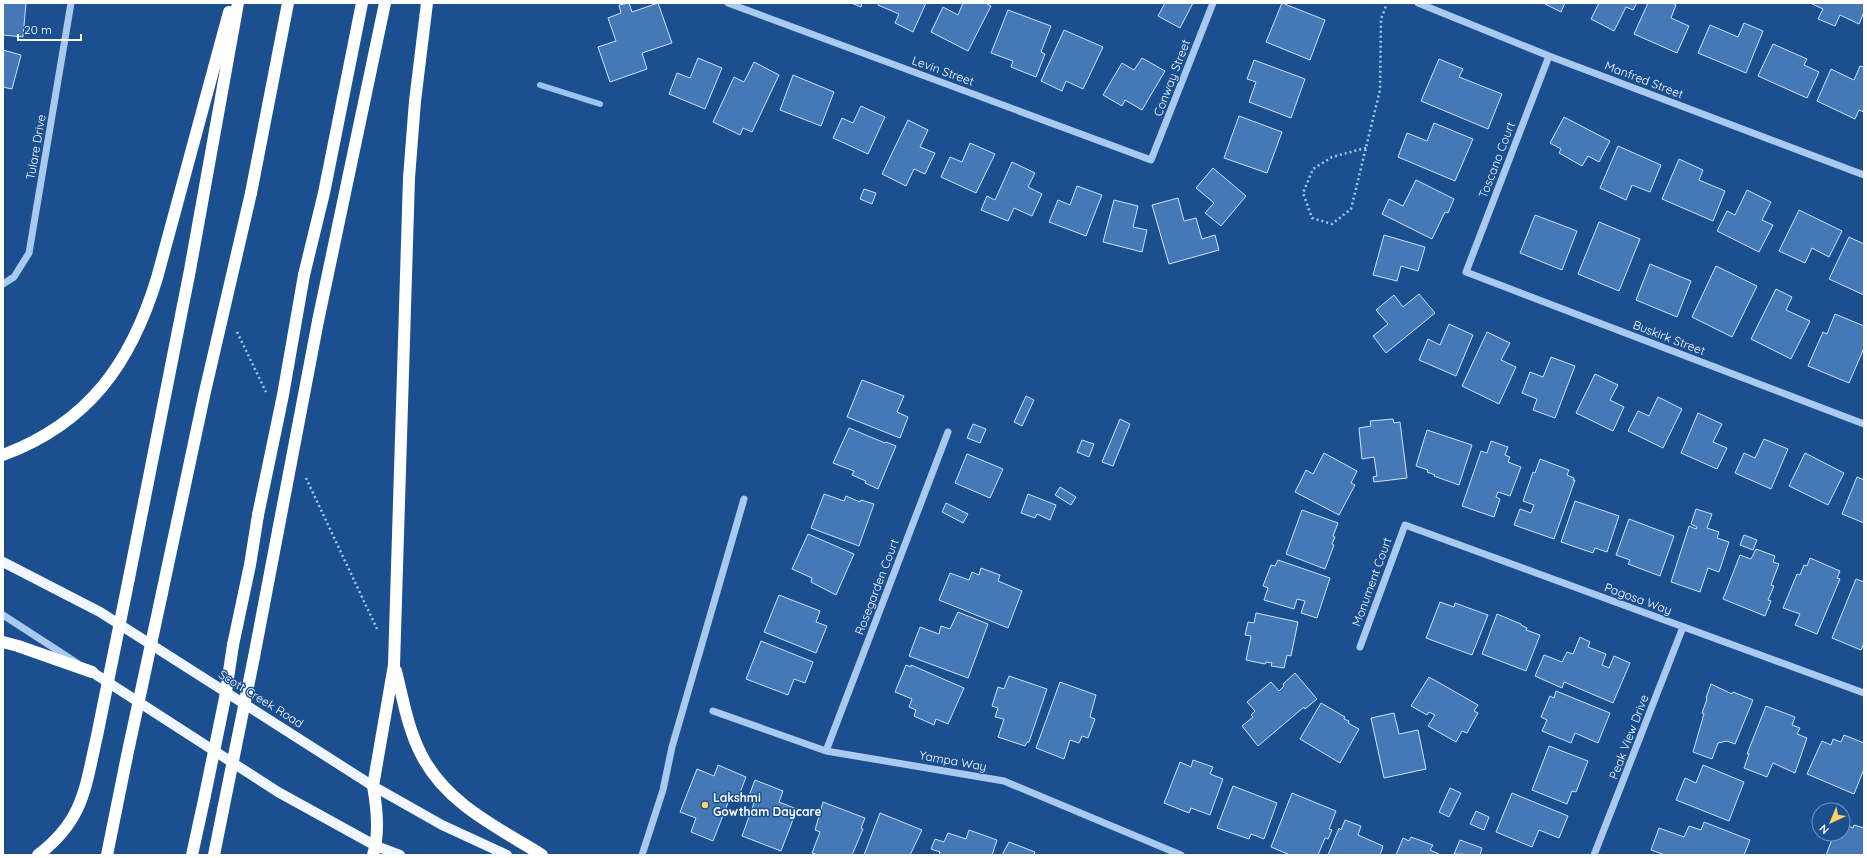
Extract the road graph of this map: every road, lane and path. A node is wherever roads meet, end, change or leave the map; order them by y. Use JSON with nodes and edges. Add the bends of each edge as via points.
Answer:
{"nodes":[{"id":1,"x":71,"y":3,"type":"edge"},
{"id":2,"x":231,"y":3,"type":"edge"},
{"id":3,"x":238,"y":3,"type":"edge"},
{"id":4,"x":288,"y":3,"type":"edge"},
{"id":5,"x":362,"y":3,"type":"edge"},
{"id":6,"x":385,"y":3,"type":"edge"},
{"id":7,"x":427,"y":3,"type":"edge"},
{"id":8,"x":728,"y":3,"type":"edge"},
{"id":9,"x":1213,"y":3,"type":"edge"},
{"id":10,"x":1387,"y":3,"type":"edge"},
{"id":11,"x":1418,"y":3,"type":"edge"},
{"id":12,"x":1549,"y":56,"type":"junction"},
{"id":13,"x":1366,"y":148,"type":"junction"},
{"id":14,"x":1151,"y":160,"type":"joint"},
{"id":15,"x":1864,"y":175,"type":"edge"},
{"id":16,"x":1466,"y":272,"type":"joint"},
{"id":17,"x":3,"y":284,"type":"edge"},
{"id":18,"x":1864,"y":424,"type":"edge"},
{"id":19,"x":948,"y":432,"type":"dead end"},
{"id":20,"x":3,"y":455,"type":"edge"},
{"id":21,"x":744,"y":499,"type":"dead end"},
{"id":22,"x":1405,"y":525,"type":"joint"},
{"id":23,"x":3,"y":562,"type":"edge"},
{"id":24,"x":3,"y":616,"type":"edge"},
{"id":25,"x":1683,"y":627,"type":"junction"},
{"id":26,"x":3,"y":642,"type":"edge"},
{"id":27,"x":1360,"y":647,"type":"dead end"},
{"id":28,"x":394,"y":665,"type":"junction"},
{"id":29,"x":92,"y":672,"type":"junction"},
{"id":30,"x":1864,"y":693,"type":"edge"},
{"id":31,"x":713,"y":711,"type":"dead end"},
{"id":32,"x":826,"y":751,"type":"junction"},
{"id":33,"x":373,"y":786,"type":"junction"},
{"id":34,"x":374,"y":851,"type":"edge"},
{"id":35,"x":38,"y":855,"type":"edge"},
{"id":36,"x":107,"y":855,"type":"edge"},
{"id":37,"x":192,"y":855,"type":"edge"},
{"id":38,"x":214,"y":855,"type":"edge"},
{"id":39,"x":400,"y":855,"type":"edge"},
{"id":40,"x":507,"y":855,"type":"edge"},
{"id":41,"x":542,"y":855,"type":"edge"},
{"id":42,"x":642,"y":855,"type":"edge"},
{"id":43,"x":1181,"y":855,"type":"edge"},
{"id":44,"x":1594,"y":855,"type":"edge"}],
"edges":[{"from":1,"to":17,"type":"street","name":"Tulare Drive","via":[[29,253],[14,277]]},
{"from":2,"to":20,"type":"highway","via":[[157,278],[148,307],[125,356],[110,378],[76,414],[32,443]]},
{"from":3,"to":35,"type":"highway","bridge":true,"via":[[186,293],[84,790],[77,811],[66,829]]},
{"from":4,"to":36,"type":"highway","bridge":true,"via":[[250,193],[204,396]]},
{"from":5,"to":37,"type":"highway","bridge":true,"via":[[324,193],[304,275],[225,698]]},
{"from":6,"to":38,"type":"highway","bridge":true,"via":[[318,321]]},
{"from":7,"to":28,"type":"highway","via":[[415,101],[408,202]]},
{"from":8,"to":14,"type":"street","name":"Levin Street"},
{"from":9,"to":14,"type":"street","name":"Conway Street"},
{"from":10,"to":13,"type":"path","via":[[1381,19],[1380,90]]},
{"from":11,"to":12,"type":"street","name":"Manfred Street"},
{"from":12,"to":15,"type":"street","name":"Manfred Street"},
{"from":12,"to":16,"type":"street","name":"Toscano Court"},
{"from":13,"to":13,"type":"path","via":[[1332,158],[1313,169],[1303,193],[1312,218],[1332,224],[1351,209]]},
{"from":16,"to":18,"type":"street","name":"Buskirk Street"},
{"from":19,"to":32,"type":"street","name":"Rosegarden Court"},
{"from":21,"to":42,"type":"street","via":[[672,747],[661,797]]},
{"from":22,"to":25,"type":"street","name":"Pagosa Way"},
{"from":22,"to":27,"type":"street","name":"Monument Court"},
{"from":23,"to":33,"type":"main road","name":"Scott Creek Road","via":[[100,612]]},
{"from":24,"to":29,"type":"street"},
{"from":25,"to":30,"type":"street","name":"Pagosa Way"},
{"from":25,"to":44,"type":"street","name":"Peak View Drive"},
{"from":26,"to":29,"type":"highway"},
{"from":28,"to":33,"type":"highway"},
{"from":28,"to":41,"type":"highway","via":[[410,728],[421,755],[434,776],[452,797],[472,812]]},
{"from":29,"to":34,"type":"main road"},
{"from":31,"to":32,"type":"street","name":"Yampa Way"},
{"from":32,"to":43,"type":"street","name":"Yampa Way","via":[[1004,781]]},
{"from":33,"to":34,"type":"highway","via":[[377,804]]},
{"from":33,"to":40,"type":"main road","name":"Scott Creek Road","via":[[442,825]]},
{"from":34,"to":39,"type":"main road"}]}
